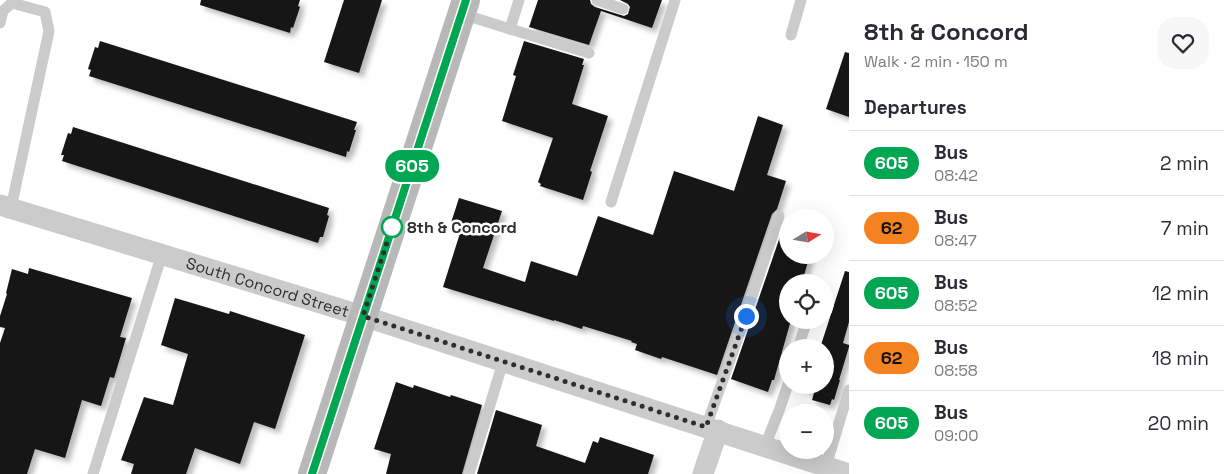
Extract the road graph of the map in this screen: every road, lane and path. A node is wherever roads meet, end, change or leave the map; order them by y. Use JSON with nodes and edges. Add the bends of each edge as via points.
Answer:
{"nodes":[{"id":1,"x":519,"y":0,"type":"edge"},
{"id":2,"x":597,"y":0,"type":"edge"},
{"id":3,"x":675,"y":0,"type":"edge"},
{"id":4,"x":801,"y":0,"type":"edge"},
{"id":5,"x":464,"y":7,"type":"edge"},
{"id":6,"x":623,"y":9,"type":"dead end"},
{"id":7,"x":0,"y":23,"type":"edge"},
{"id":8,"x":510,"y":29,"type":"junction"},
{"id":9,"x":791,"y":35,"type":"dead end"},
{"id":10,"x":588,"y":54,"type":"dead end"},
{"id":11,"x":610,"y":202,"type":"dead end"},
{"id":12,"x":5,"y":207,"type":"edge"},
{"id":13,"x":779,"y":216,"type":"dead end"},
{"id":14,"x":162,"y":254,"type":"junction"},
{"id":15,"x":363,"y":316,"type":"junction"},
{"id":16,"x":503,"y":362,"type":"junction"},
{"id":17,"x":849,"y":390,"type":"edge"},
{"id":18,"x":785,"y":394,"type":"edge"},
{"id":19,"x":712,"y":428,"type":"junction"},
{"id":20,"x":765,"y":446,"type":"junction"},
{"id":21,"x":826,"y":466,"type":"junction"},
{"id":22,"x":93,"y":474,"type":"edge"},
{"id":23,"x":312,"y":474,"type":"edge"},
{"id":24,"x":469,"y":474,"type":"edge"},
{"id":25,"x":703,"y":474,"type":"edge"},
{"id":26,"x":849,"y":474,"type":"edge"}],
"edges":[{"from":1,"to":8,"type":"lane"},
{"from":2,"to":6,"type":"lane"},
{"from":3,"to":11,"type":"lane"},
{"from":4,"to":9,"type":"lane"},
{"from":5,"to":8,"type":"lane"},
{"from":5,"to":15,"type":"main road"},
{"from":7,"to":12,"type":"lane","via":[[3,11],[12,3],[45,12],[50,30]]},
{"from":8,"to":10,"type":"lane"},
{"from":12,"to":14,"type":"street","name":"South Concord Street"},
{"from":13,"to":19,"type":"lane"},
{"from":14,"to":15,"type":"street","name":"South Concord Street"},
{"from":14,"to":22,"type":"lane"},
{"from":15,"to":16,"type":"street","name":"South Concord Street"},
{"from":15,"to":23,"type":"main road"},
{"from":16,"to":19,"type":"street","name":"South Concord Street"},
{"from":16,"to":24,"type":"lane"},
{"from":17,"to":21,"type":"lane"},
{"from":18,"to":20,"type":"lane"},
{"from":19,"to":20,"type":"street","name":"South Concord Street"},
{"from":19,"to":25,"type":"street"},
{"from":20,"to":21,"type":"street","name":"South Concord Street"},
{"from":21,"to":26,"type":"street","name":"South Concord Street"}]}
